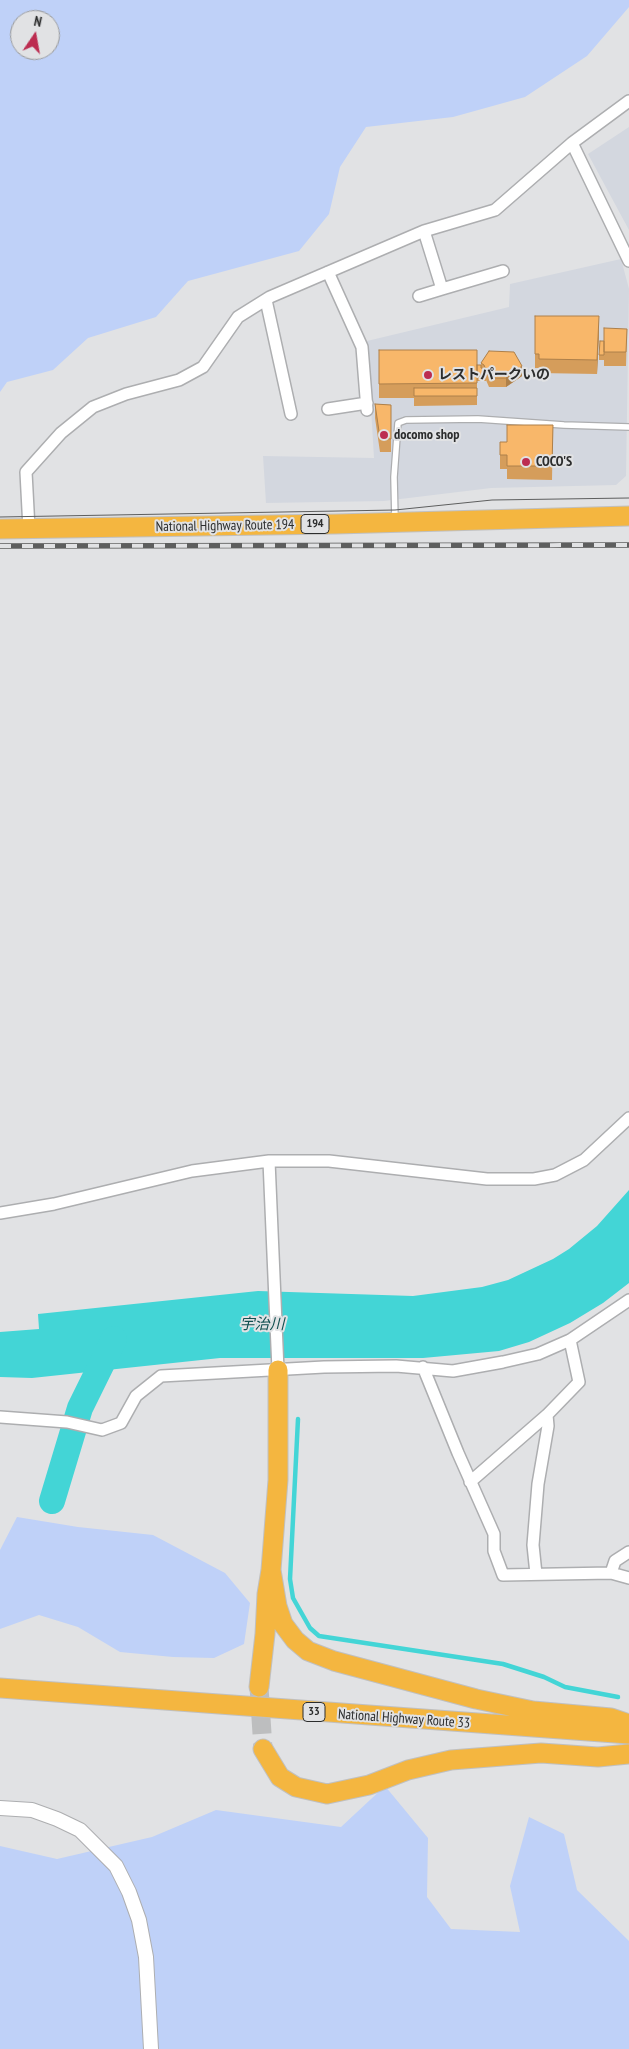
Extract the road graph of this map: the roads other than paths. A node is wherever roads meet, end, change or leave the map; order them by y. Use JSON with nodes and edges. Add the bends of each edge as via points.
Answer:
{"nodes":[{"id":1,"x":629,"y":101,"type":"edge"},
{"id":2,"x":572,"y":143,"type":"junction"},
{"id":3,"x":424,"y":231,"type":"junction"},
{"id":4,"x":629,"y":261,"type":"edge"},
{"id":5,"x":503,"y":271,"type":"dead end"},
{"id":6,"x":328,"y":272,"type":"junction"},
{"id":7,"x":442,"y":289,"type":"junction"},
{"id":8,"x":419,"y":296,"type":"dead end"},
{"id":9,"x":266,"y":300,"type":"junction"},
{"id":10,"x":328,"y":409,"type":"dead end"},
{"id":11,"x":291,"y":414,"type":"dead end"},
{"id":12,"x":629,"y":427,"type":"edge"},
{"id":13,"x":629,"y":516,"type":"edge"},
{"id":14,"x":395,"y":522,"type":"junction"},
{"id":15,"x":0,"y":529,"type":"edge"},
{"id":16,"x":30,"y":529,"type":"junction"},
{"id":17,"x":629,"y":1118,"type":"edge"},
{"id":18,"x":269,"y":1161,"type":"junction"},
{"id":19,"x":0,"y":1214,"type":"edge"},
{"id":20,"x":629,"y":1300,"type":"edge"},
{"id":21,"x":570,"y":1340,"type":"junction"},
{"id":22,"x":423,"y":1367,"type":"junction"},
{"id":23,"x":278,"y":1370,"type":"junction"},
{"id":24,"x":547,"y":1415,"type":"junction"},
{"id":25,"x":0,"y":1417,"type":"edge"},
{"id":26,"x":470,"y":1482,"type":"junction"},
{"id":27,"x":629,"y":1552,"type":"edge"},
{"id":28,"x":271,"y":1570,"type":"junction"},
{"id":29,"x":612,"y":1573,"type":"junction"},
{"id":30,"x":536,"y":1574,"type":"junction"},
{"id":31,"x":629,"y":1578,"type":"edge"},
{"id":32,"x":258,"y":1687,"type":"tunnel mouth"},
{"id":33,"x":0,"y":1688,"type":"edge"},
{"id":34,"x":629,"y":1724,"type":"edge"},
{"id":35,"x":629,"y":1734,"type":"edge"},
{"id":36,"x":263,"y":1749,"type":"tunnel mouth"},
{"id":37,"x":629,"y":1754,"type":"edge"},
{"id":38,"x":0,"y":1808,"type":"edge"},
{"id":39,"x":151,"y":2049,"type":"edge"}],
"edges":[{"from":1,"to":2,"type":"street"},
{"from":2,"to":3,"type":"street","via":[[494,210]]},
{"from":2,"to":4,"type":"street"},
{"from":3,"to":6,"type":"street"},
{"from":3,"to":7,"type":"street"},
{"from":5,"to":7,"type":"street"},
{"from":6,"to":9,"type":"street"},
{"from":6,"to":10,"type":"street","via":[[362,347],[367,406]]},
{"from":7,"to":8,"type":"street"},
{"from":9,"to":11,"type":"street"},
{"from":9,"to":16,"type":"street","via":[[238,317],[203,366],[179,380],[126,394],[93,407],[61,433],[26,472]]},
{"from":12,"to":14,"type":"lane","via":[[478,419],[406,420],[398,423]]},
{"from":13,"to":14,"type":"highway","name":"National Highway Route 194","number":"194"},
{"from":14,"to":16,"type":"highway","name":"National Highway Route 194","number":"194"},
{"from":15,"to":16,"type":"highway","name":"National Highway Route 194","number":"194"},
{"from":17,"to":18,"type":"street","via":[[584,1160],[555,1175],[534,1179],[487,1179],[320,1160]]},
{"from":18,"to":19,"type":"street","via":[[192,1171]]},
{"from":18,"to":23,"type":"street"},
{"from":20,"to":21,"type":"street"},
{"from":21,"to":22,"type":"street","via":[[538,1354],[503,1362],[453,1371]]},
{"from":21,"to":24,"type":"street","via":[[579,1382]]},
{"from":22,"to":23,"type":"street"},
{"from":22,"to":26,"type":"street"},
{"from":23,"to":25,"type":"street","via":[[161,1376],[136,1396],[121,1423],[102,1430],[67,1422]]},
{"from":23,"to":28,"type":"highway","via":[[278,1470]]},
{"from":24,"to":26,"type":"street"},
{"from":24,"to":30,"type":"street","via":[[533,1545]]},
{"from":26,"to":30,"type":"street","via":[[494,1534],[494,1551],[503,1575]]},
{"from":27,"to":29,"type":"street","via":[[615,1562]]},
{"from":28,"to":32,"type":"highway"},
{"from":28,"to":34,"type":"highway","via":[[283,1624],[308,1651],[476,1699],[533,1711],[611,1718]]},
{"from":29,"to":30,"type":"street"},
{"from":29,"to":31,"type":"street"},
{"from":33,"to":35,"type":"highway","name":"National Highway Route 33","number":"33"},
{"from":36,"to":37,"type":"highway","via":[[280,1777],[296,1787],[328,1794],[451,1760],[541,1753],[598,1757]]},
{"from":38,"to":39,"type":"street","via":[[32,1810],[65,1822],[80,1830],[116,1866],[139,1920],[146,1957]]}]}
